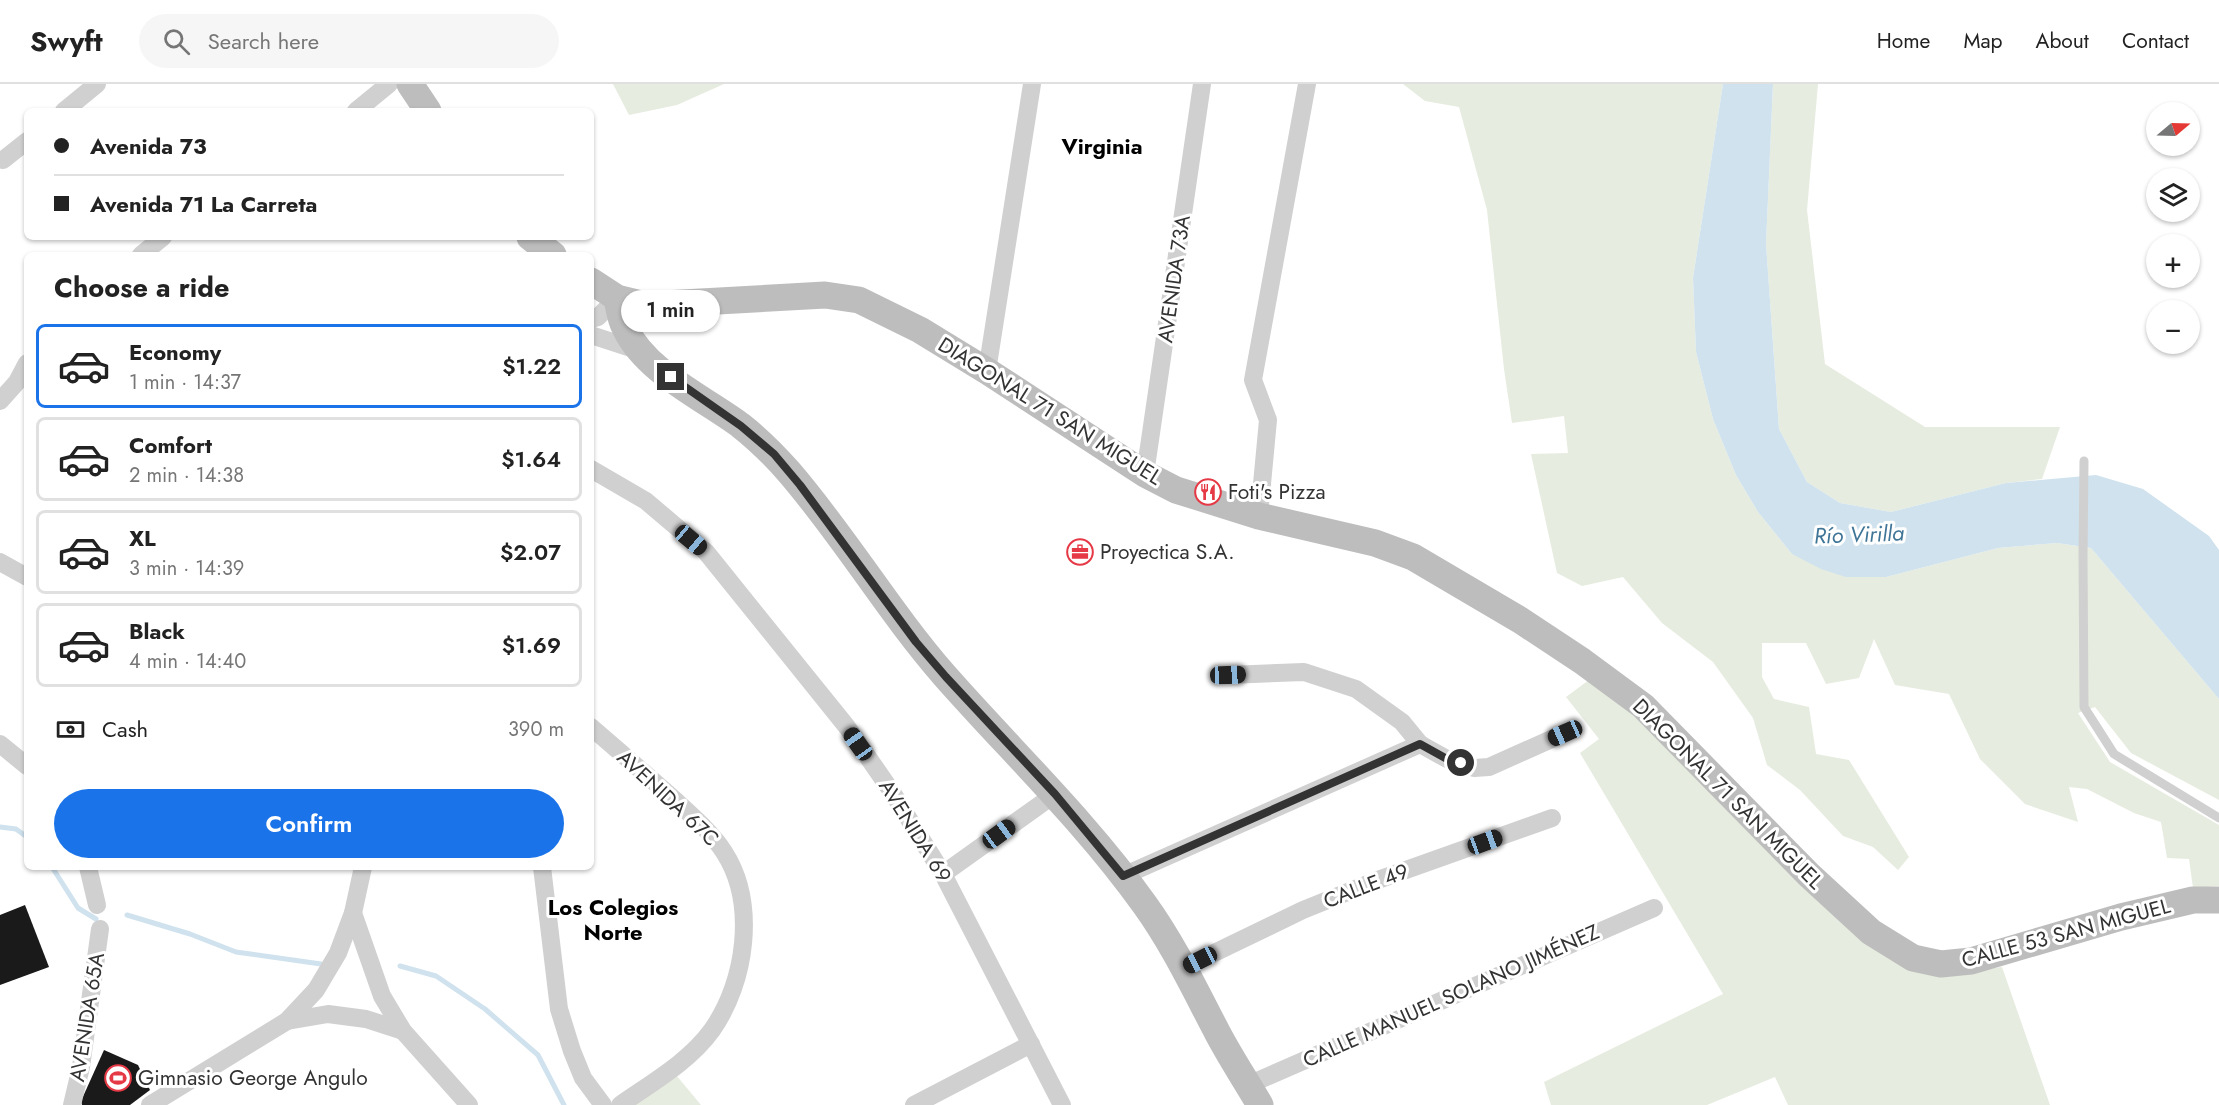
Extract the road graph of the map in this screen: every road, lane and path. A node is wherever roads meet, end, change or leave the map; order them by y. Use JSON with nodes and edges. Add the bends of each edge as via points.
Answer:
{"nodes":[{"id":1,"x":97,"y":84,"type":"edge"},
{"id":2,"x":389,"y":84,"type":"edge"},
{"id":3,"x":410,"y":84,"type":"edge"},
{"id":4,"x":1032,"y":84,"type":"edge"},
{"id":5,"x":1202,"y":84,"type":"edge"},
{"id":6,"x":1307,"y":84,"type":"edge"},
{"id":7,"x":68,"y":108,"type":"edge"},
{"id":8,"x":360,"y":108,"type":"edge"},
{"id":9,"x":426,"y":108,"type":"edge"},
{"id":10,"x":24,"y":143,"type":"edge"},
{"id":11,"x":3,"y":160,"type":"dead end"},
{"id":12,"x":159,"y":240,"type":"edge"},
{"id":13,"x":534,"y":240,"type":"edge"},
{"id":14,"x":145,"y":252,"type":"edge"},
{"id":15,"x":549,"y":252,"type":"edge"},
{"id":16,"x":594,"y":283,"type":"edge"},
{"id":17,"x":617,"y":298,"type":"junction"},
{"id":18,"x":594,"y":318,"type":"edge"},
{"id":19,"x":594,"y":336,"type":"edge"},
{"id":20,"x":640,"y":351,"type":"junction"},
{"id":21,"x":24,"y":369,"type":"edge"},
{"id":22,"x":987,"y":371,"type":"junction"},
{"id":23,"x":0,"y":401,"type":"edge"},
{"id":24,"x":2083,"y":465,"type":"dead end"},
{"id":25,"x":594,"y":471,"type":"edge"},
{"id":26,"x":1145,"y":474,"type":"junction"},
{"id":27,"x":1259,"y":516,"type":"junction"},
{"id":28,"x":0,"y":562,"type":"edge"},
{"id":29,"x":24,"y":575,"type":"edge"},
{"id":30,"x":1228,"y":675,"type":"dead end"},
{"id":31,"x":594,"y":730,"type":"edge"},
{"id":32,"x":1565,"y":733,"type":"dead end"},
{"id":33,"x":0,"y":744,"type":"edge"},
{"id":34,"x":1420,"y":744,"type":"junction"},
{"id":35,"x":24,"y":764,"type":"edge"},
{"id":36,"x":1055,"y":794,"type":"junction"},
{"id":37,"x":1552,"y":818,"type":"dead end"},
{"id":38,"x":2219,"y":818,"type":"edge"},
{"id":39,"x":89,"y":870,"type":"edge"},
{"id":40,"x":362,"y":870,"type":"edge"},
{"id":41,"x":542,"y":870,"type":"edge"},
{"id":42,"x":943,"y":874,"type":"junction"},
{"id":43,"x":1123,"y":876,"type":"junction"},
{"id":44,"x":2219,"y":900,"type":"edge"},
{"id":45,"x":97,"y":905,"type":"dead end"},
{"id":46,"x":1654,"y":908,"type":"dead end"},
{"id":47,"x":353,"y":913,"type":"junction"},
{"id":48,"x":100,"y":929,"type":"dead end"},
{"id":49,"x":1913,"y":958,"type":"joint"},
{"id":50,"x":1185,"y":967,"type":"junction"},
{"id":51,"x":287,"y":1021,"type":"junction"},
{"id":52,"x":403,"y":1031,"type":"junction"},
{"id":53,"x":1031,"y":1044,"type":"junction"},
{"id":54,"x":1254,"y":1095,"type":"edge"},
{"id":55,"x":72,"y":1105,"type":"edge"},
{"id":56,"x":150,"y":1105,"type":"edge"},
{"id":57,"x":469,"y":1105,"type":"edge"},
{"id":58,"x":603,"y":1105,"type":"edge"},
{"id":59,"x":620,"y":1105,"type":"edge"},
{"id":60,"x":914,"y":1105,"type":"edge"},
{"id":61,"x":1062,"y":1105,"type":"edge"}],
"edges":[{"from":1,"to":7,"type":"street"},
{"from":2,"to":8,"type":"street"},
{"from":3,"to":9,"type":"main road"},
{"from":4,"to":22,"type":"street"},
{"from":5,"to":26,"type":"street","name":"AVENIDA 73A"},
{"from":6,"to":27,"type":"street","via":[[1253,380],[1268,420]]},
{"from":10,"to":11,"type":"street"},
{"from":12,"to":14,"type":"street"},
{"from":13,"to":15,"type":"main road"},
{"from":16,"to":17,"type":"main road","name":"DIAGONAL 71 SAN MIGUEL"},
{"from":17,"to":18,"type":"street"},
{"from":17,"to":20,"type":"main road","via":[[625,328]]},
{"from":17,"to":22,"type":"main road","name":"DIAGONAL 71 SAN MIGUEL","via":[[646,305],[825,295],[859,300],[920,330]]},
{"from":19,"to":20,"type":"street"},
{"from":20,"to":36,"type":"main road","via":[[774,454],[916,642]]},
{"from":21,"to":23,"type":"street"},
{"from":22,"to":26,"type":"main road","name":"DIAGONAL 71 SAN MIGUEL"},
{"from":24,"to":38,"type":"lane","via":[[2084,707],[2114,754]]},
{"from":25,"to":42,"type":"street","name":"AVENIDA 69","via":[[646,501],[706,552],[847,728]]},
{"from":26,"to":27,"type":"main road","name":"DIAGONAL 71 SAN MIGUEL","via":[[1176,490]]},
{"from":27,"to":49,"type":"main road","name":"DIAGONAL 71 SAN MIGUEL","via":[[1376,543],[1413,556],[1582,661],[1643,706],[1809,875],[1871,932]]},
{"from":28,"to":29,"type":"street"},
{"from":30,"to":34,"type":"street","via":[[1304,672],[1356,689],[1402,722]]},
{"from":31,"to":59,"type":"street","name":"AVENIDA 67C","via":[[702,825],[725,852],[739,885],[743,912],[735,981],[711,1031],[687,1056]]},
{"from":32,"to":34,"type":"street","via":[[1489,767],[1474,768],[1447,759]]},
{"from":33,"to":35,"type":"street"},
{"from":34,"to":43,"type":"street"},
{"from":36,"to":42,"type":"street"},
{"from":36,"to":43,"type":"main road"},
{"from":37,"to":50,"type":"street","name":"CALLE 49","via":[[1303,910]]},
{"from":39,"to":45,"type":"street"},
{"from":40,"to":47,"type":"street"},
{"from":41,"to":58,"type":"street","via":[[559,1009],[583,1078]]},
{"from":42,"to":53,"type":"street","name":"AVENIDA 69"},
{"from":43,"to":50,"type":"main road"},
{"from":44,"to":49,"type":"main road","name":"CALLE 53 SAN MIGUEL","via":[[2193,900],[2132,915],[1971,961],[1941,964]]},
{"from":46,"to":54,"type":"street","name":"CALLE MANUEL SOLANO JIMÉNEZ"},
{"from":47,"to":51,"type":"street","via":[[338,953],[316,990]]},
{"from":47,"to":52,"type":"street","via":[[382,996]]},
{"from":48,"to":55,"type":"street","name":"AVENIDA 65A"},
{"from":50,"to":54,"type":"main road"},
{"from":51,"to":52,"type":"street","via":[[328,1014],[366,1019]]},
{"from":51,"to":56,"type":"street"},
{"from":52,"to":57,"type":"street"},
{"from":53,"to":60,"type":"street"},
{"from":53,"to":61,"type":"street","name":"AVENIDA 69"}]}
